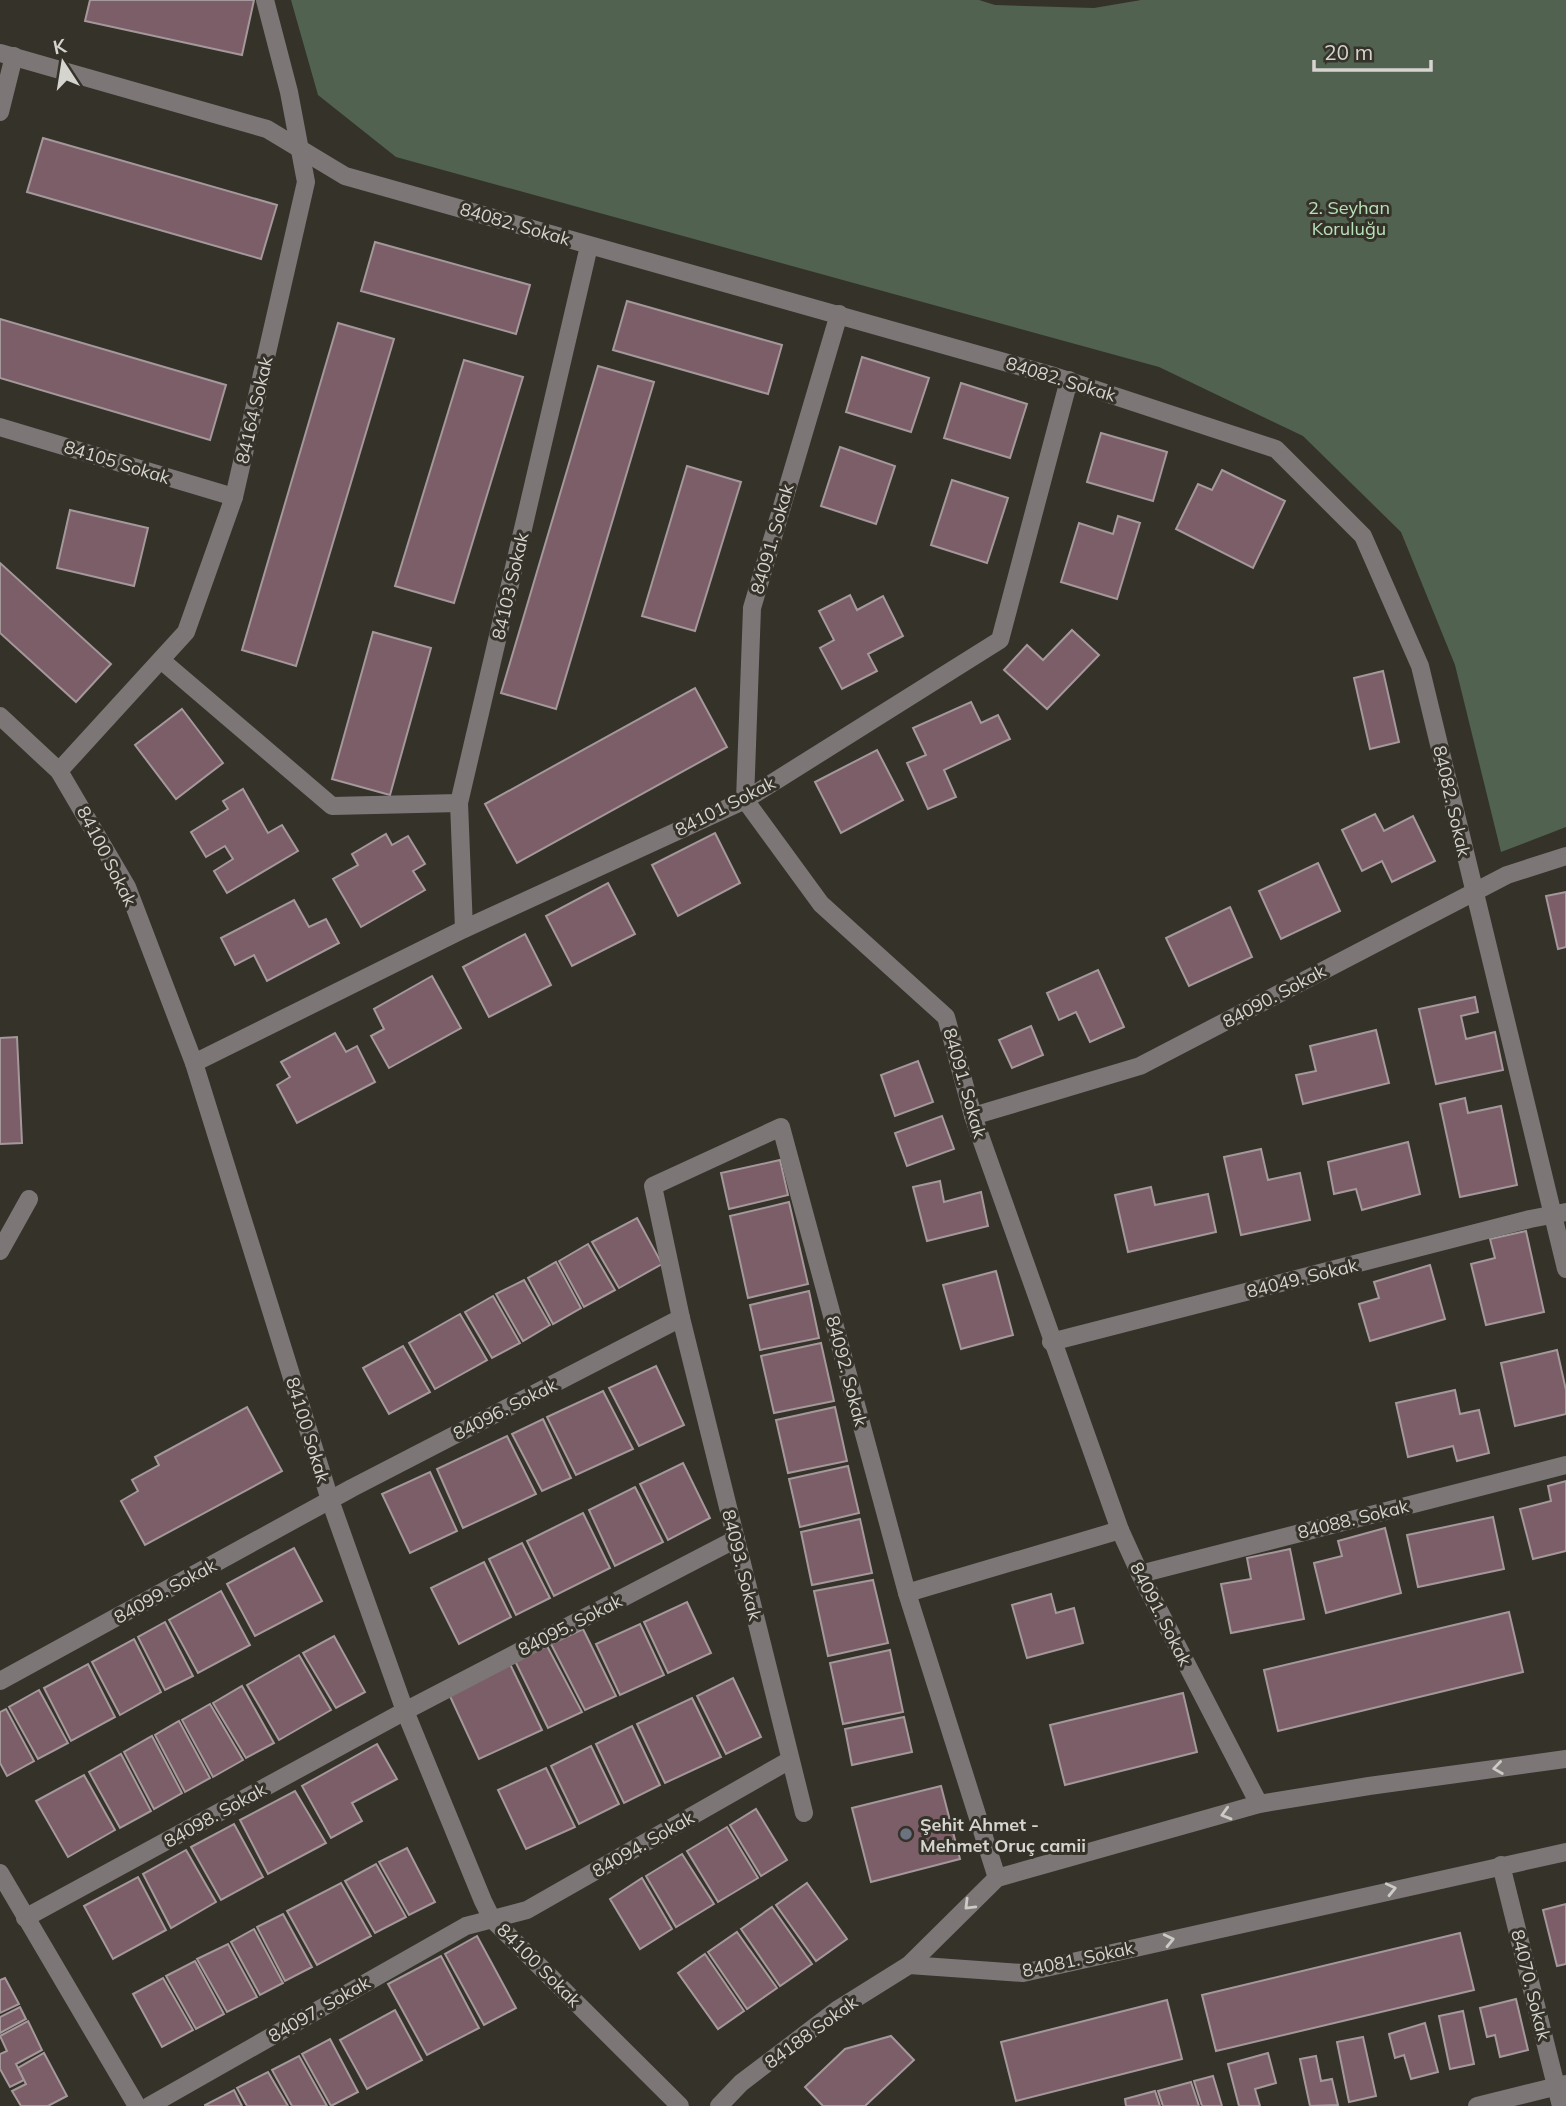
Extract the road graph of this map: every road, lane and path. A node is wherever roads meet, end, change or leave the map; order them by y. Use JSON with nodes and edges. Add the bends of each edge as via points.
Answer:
{"nodes":[{"id":1,"x":265,"y":0,"type":"edge"},
{"id":2,"x":7,"y":55,"type":"edge"},
{"id":3,"x":0,"y":112,"type":"edge"},
{"id":4,"x":300,"y":148,"type":"junction"},
{"id":5,"x":589,"y":246,"type":"junction"},
{"id":6,"x":839,"y":314,"type":"junction"},
{"id":7,"x":1069,"y":380,"type":"junction"},
{"id":8,"x":0,"y":427,"type":"edge"},
{"id":9,"x":234,"y":497,"type":"junction"},
{"id":10,"x":161,"y":660,"type":"junction"},
{"id":11,"x":0,"y":716,"type":"edge"},
{"id":12,"x":59,"y":771,"type":"junction"},
{"id":13,"x":745,"y":800,"type":"junction"},
{"id":14,"x":459,"y":803,"type":"junction"},
{"id":15,"x":1566,"y":856,"type":"edge"},
{"id":16,"x":1474,"y":892,"type":"junction"},
{"id":17,"x":464,"y":929,"type":"junction"},
{"id":18,"x":194,"y":1063,"type":"junction"},
{"id":19,"x":973,"y":1115,"type":"junction"},
{"id":20,"x":29,"y":1199,"type":"dead end"},
{"id":21,"x":1559,"y":1214,"type":"edge"},
{"id":22,"x":0,"y":1251,"type":"edge"},
{"id":23,"x":1566,"y":1269,"type":"edge"},
{"id":24,"x":681,"y":1318,"type":"junction"},
{"id":25,"x":1051,"y":1342,"type":"junction"},
{"id":26,"x":1566,"y":1465,"type":"edge"},
{"id":27,"x":330,"y":1500,"type":"junction"},
{"id":28,"x":1120,"y":1530,"type":"junction"},
{"id":29,"x":736,"y":1539,"type":"junction"},
{"id":30,"x":1140,"y":1574,"type":"junction"},
{"id":31,"x":907,"y":1593,"type":"junction"},
{"id":32,"x":0,"y":1681,"type":"edge"},
{"id":33,"x":405,"y":1711,"type":"junction"},
{"id":34,"x":1566,"y":1759,"type":"edge"},
{"id":35,"x":790,"y":1760,"type":"junction"},
{"id":36,"x":1259,"y":1804,"type":"junction"},
{"id":37,"x":804,"y":1813,"type":"dead end"},
{"id":38,"x":1566,"y":1852,"type":"edge"},
{"id":39,"x":1501,"y":1864,"type":"junction"},
{"id":40,"x":0,"y":1873,"type":"edge"},
{"id":41,"x":997,"y":1878,"type":"junction"},
{"id":42,"x":25,"y":1918,"type":"junction"},
{"id":43,"x":492,"y":1919,"type":"junction"},
{"id":44,"x":909,"y":1965,"type":"junction"},
{"id":45,"x":1562,"y":2085,"type":"edge"},
{"id":46,"x":137,"y":2106,"type":"edge"},
{"id":47,"x":149,"y":2106,"type":"edge"},
{"id":48,"x":680,"y":2106,"type":"edge"},
{"id":49,"x":719,"y":2106,"type":"edge"},
{"id":50,"x":1477,"y":2106,"type":"edge"},
{"id":51,"x":1561,"y":2106,"type":"edge"}],
"edges":[{"from":1,"to":4,"type":"street","name":"84164 Sokak"},
{"from":2,"to":3,"type":"street"},
{"from":2,"to":4,"type":"street","name":"84082. Sokak","via":[[267,129]]},
{"from":4,"to":5,"type":"street","name":"84082. Sokak","via":[[345,176]]},
{"from":4,"to":9,"type":"street","name":"84164 Sokak","via":[[306,182]]},
{"from":5,"to":6,"type":"street","name":"84082. Sokak"},
{"from":5,"to":14,"type":"street","name":"84103 Sokak"},
{"from":6,"to":7,"type":"street","name":"84082. Sokak"},
{"from":6,"to":13,"type":"street","name":"84091. Sokak","via":[[752,608]]},
{"from":7,"to":13,"type":"street","name":"84101 Sokak","via":[[1000,640]]},
{"from":7,"to":16,"type":"street","name":"84082. Sokak","via":[[1276,449],[1363,536],[1420,666]]},
{"from":8,"to":9,"type":"street","name":"84105 Sokak"},
{"from":9,"to":10,"type":"street","name":"84164 Sokak","via":[[186,632]]},
{"from":10,"to":12,"type":"street","name":"84164 Sokak"},
{"from":10,"to":14,"type":"street","via":[[332,806]]},
{"from":11,"to":12,"type":"street","name":"84100 Sokak"},
{"from":12,"to":18,"type":"street","name":"84100 Sokak","via":[[127,887]]},
{"from":13,"to":17,"type":"street","name":"84101 Sokak"},
{"from":13,"to":19,"type":"street","name":"84091. Sokak","via":[[821,904],[946,1017]]},
{"from":14,"to":17,"type":"street","name":"84103 Sokak"},
{"from":15,"to":16,"type":"street","name":"84090. Sokak","via":[[1507,875]]},
{"from":16,"to":19,"type":"street","name":"84090. Sokak","via":[[1140,1066]]},
{"from":16,"to":21,"type":"street","name":"84082. Sokak"},
{"from":17,"to":18,"type":"street","name":"84101 Sokak"},
{"from":18,"to":27,"type":"street","name":"84100 Sokak"},
{"from":19,"to":25,"type":"street","name":"84091. Sokak"},
{"from":20,"to":22,"type":"street"},
{"from":21,"to":23,"type":"street","name":"84082. Sokak"},
{"from":21,"to":25,"type":"street","name":"84049. Sokak"},
{"from":24,"to":27,"type":"street","name":"84096. Sokak"},
{"from":24,"to":29,"type":"street","name":"84093. Sokak"},
{"from":24,"to":31,"type":"street","name":"84092. Sokak","via":[[653,1186],[781,1127]]},
{"from":25,"to":28,"type":"street","name":"84091. Sokak"},
{"from":26,"to":30,"type":"street","name":"84088. Sokak"},
{"from":27,"to":32,"type":"street","name":"84099. Sokak"},
{"from":27,"to":33,"type":"street","name":"84100 Sokak"},
{"from":28,"to":30,"type":"street","name":"84091. Sokak"},
{"from":28,"to":31,"type":"street"},
{"from":29,"to":33,"type":"street","name":"84095. Sokak"},
{"from":29,"to":35,"type":"street","name":"84093. Sokak"},
{"from":30,"to":36,"type":"street","name":"84091. Sokak"},
{"from":31,"to":41,"type":"street","name":"84092. Sokak"},
{"from":33,"to":42,"type":"street","name":"84098. Sokak"},
{"from":33,"to":43,"type":"street","name":"84100 Sokak"},
{"from":34,"to":36,"type":"street","one_way":true},
{"from":35,"to":37,"type":"street","name":"84093. Sokak"},
{"from":35,"to":43,"type":"street","name":"84094. Sokak","via":[[527,1910]]},
{"from":36,"to":41,"type":"street","one_way":true},
{"from":38,"to":39,"type":"street","name":"84081. Sokak"},
{"from":44,"to":39,"type":"street","name":"84081. Sokak","one_way":true,"via":[[1023,1973]]},
{"from":39,"to":45,"type":"street","name":"84070. Sokak"},
{"from":40,"to":42,"type":"street"},
{"from":41,"to":44,"type":"street","one_way":true},
{"from":42,"to":46,"type":"street"},
{"from":43,"to":47,"type":"street","name":"84097. Sokak","via":[[466,1926]]},
{"from":43,"to":48,"type":"street","name":"84100 Sokak"},
{"from":44,"to":49,"type":"street","name":"84188 Sokak","via":[[837,2010],[741,2083]]},
{"from":45,"to":50,"type":"street"},
{"from":45,"to":51,"type":"street","name":"84070. Sokak"}]}
